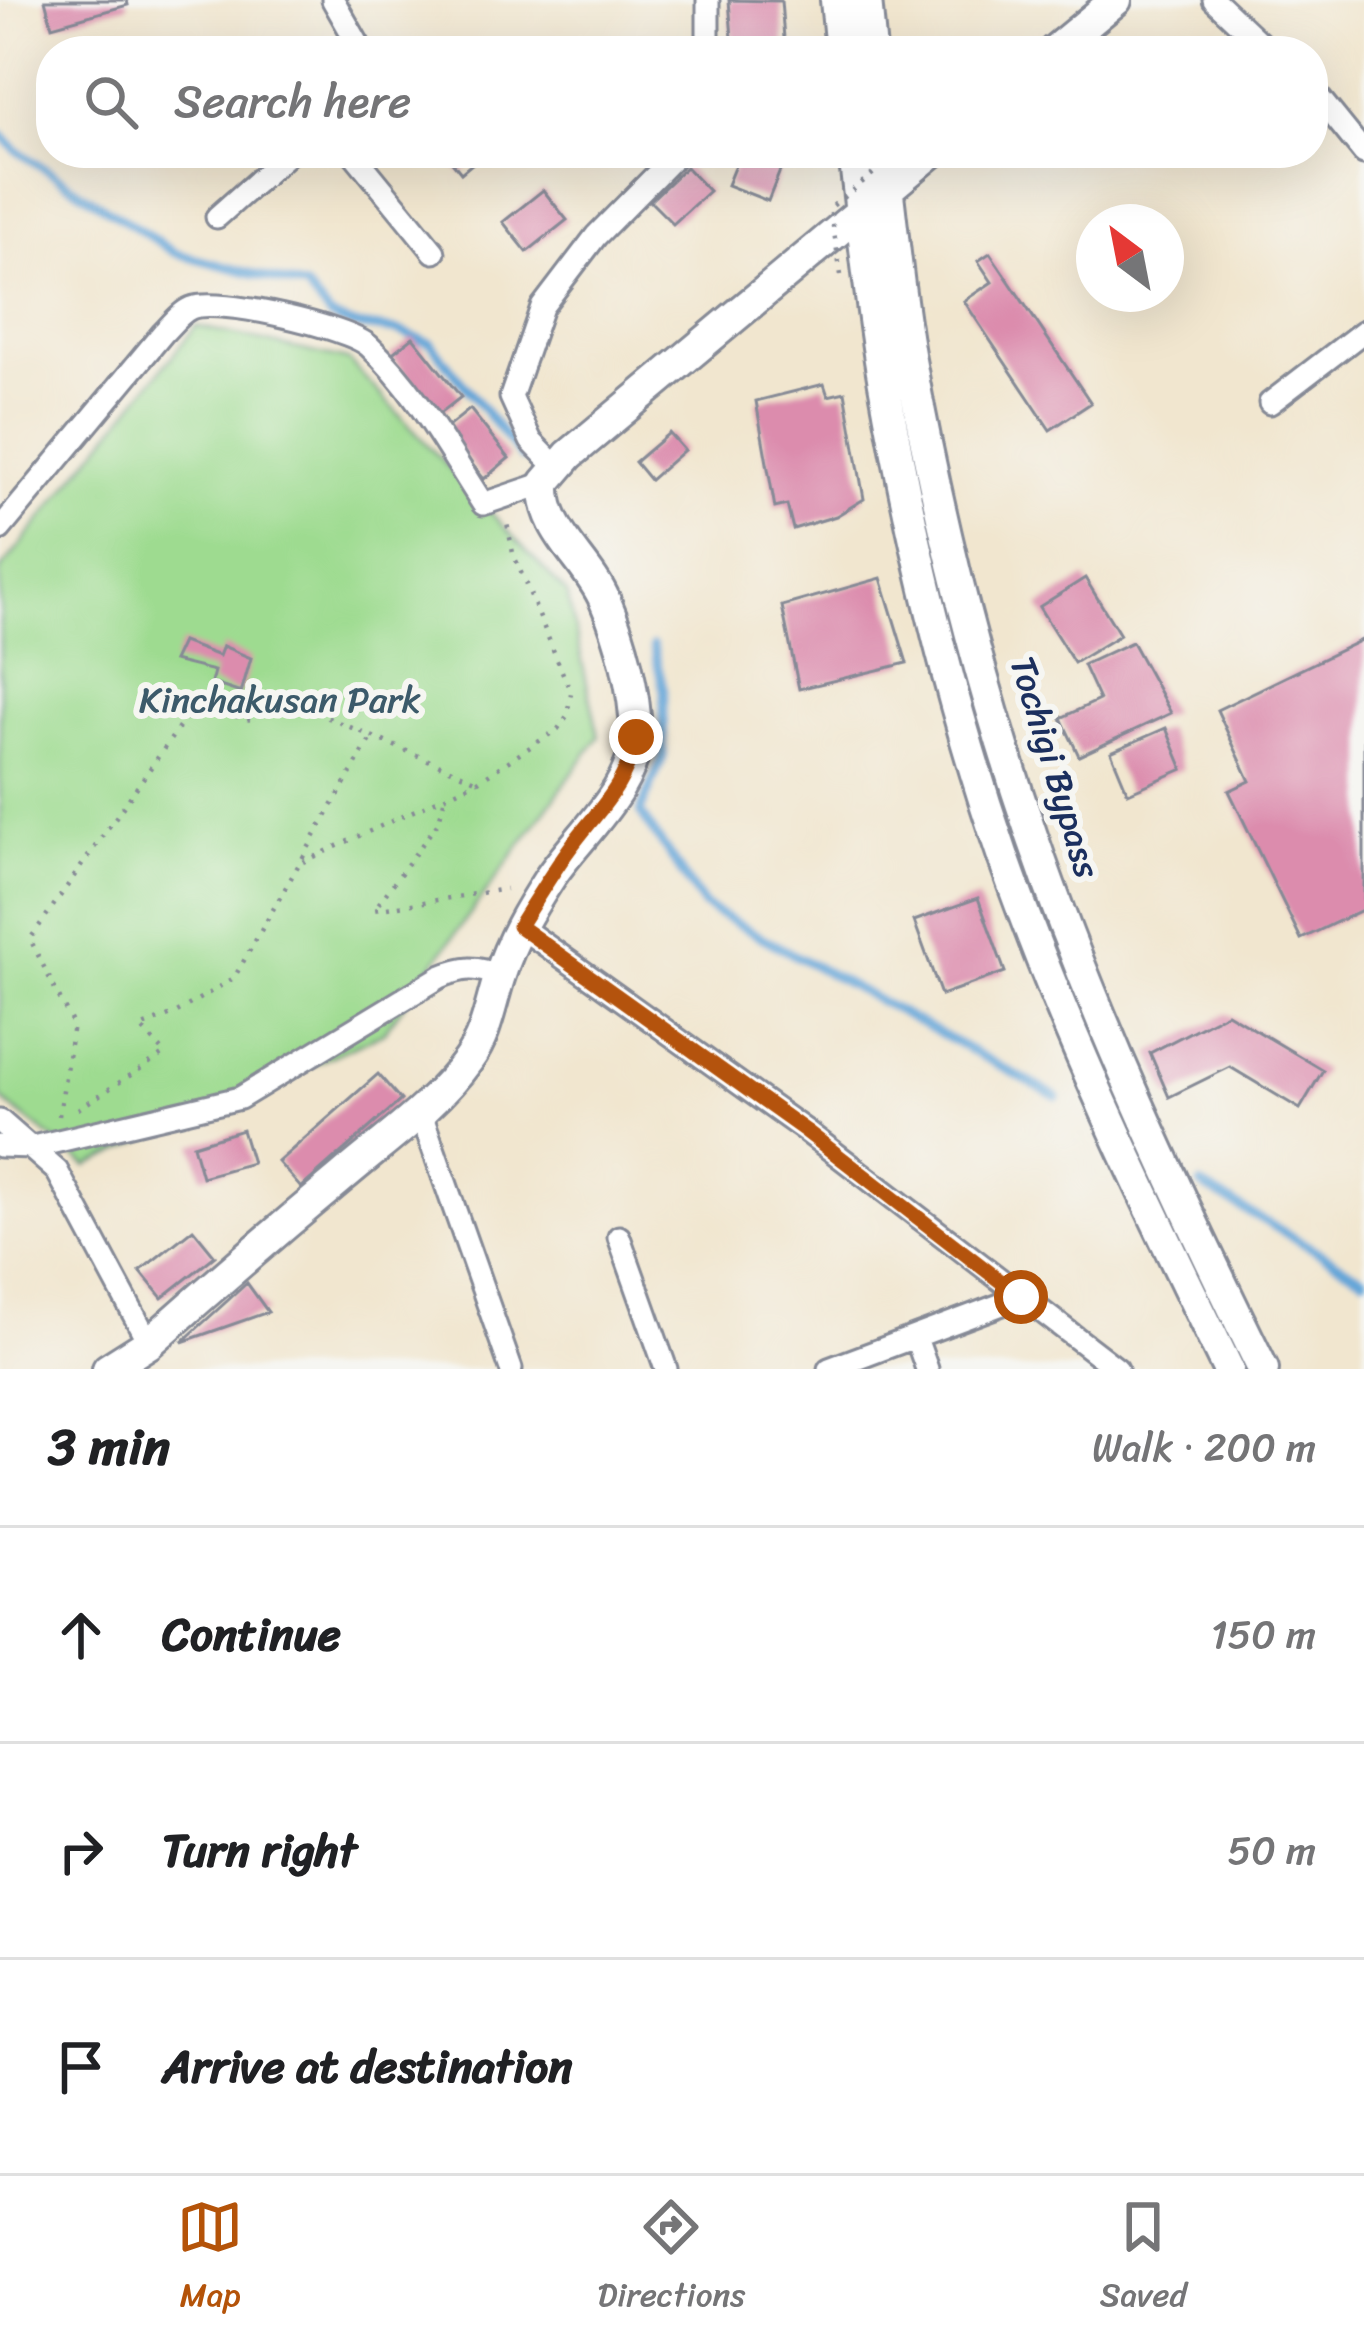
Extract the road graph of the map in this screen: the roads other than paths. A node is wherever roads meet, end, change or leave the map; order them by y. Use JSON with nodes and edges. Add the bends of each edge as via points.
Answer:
{"nodes":[{"id":1,"x":333,"y":0,"type":"edge"},
{"id":2,"x":708,"y":0,"type":"edge"},
{"id":3,"x":836,"y":0,"type":"edge"},
{"id":4,"x":866,"y":0,"type":"edge"},
{"id":5,"x":1116,"y":0,"type":"edge"},
{"id":6,"x":1214,"y":0,"type":"edge"},
{"id":7,"x":353,"y":36,"type":"edge"},
{"id":8,"x":709,"y":36,"type":"edge"},
{"id":9,"x":840,"y":36,"type":"edge"},
{"id":10,"x":870,"y":36,"type":"edge"},
{"id":11,"x":1072,"y":36,"type":"edge"},
{"id":12,"x":1252,"y":36,"type":"edge"},
{"id":13,"x":1328,"y":109,"type":"edge"},
{"id":14,"x":1364,"y":153,"type":"edge"},
{"id":15,"x":272,"y":168,"type":"edge"},
{"id":16,"x":365,"y":168,"type":"edge"},
{"id":17,"x":663,"y":168,"type":"edge"},
{"id":18,"x":856,"y":168,"type":"edge"},
{"id":19,"x":885,"y":168,"type":"edge"},
{"id":20,"x":914,"y":168,"type":"edge"},
{"id":21,"x":888,"y":189,"type":"junction"},
{"id":22,"x":861,"y":212,"type":"junction"},
{"id":23,"x":217,"y":217,"type":"dead end"},
{"id":24,"x":434,"y":252,"type":"dead end"},
{"id":25,"x":1364,"y":331,"type":"edge"},
{"id":26,"x":1270,"y":403,"type":"dead end"},
{"id":27,"x":550,"y":475,"type":"junction"},
{"id":28,"x":0,"y":529,"type":"edge"},
{"id":29,"x":519,"y":926,"type":"junction"},
{"id":30,"x":499,"y":976,"type":"junction"},
{"id":31,"x":420,"y":1111,"type":"junction"},
{"id":32,"x":0,"y":1121,"type":"edge"},
{"id":33,"x":0,"y":1146,"type":"edge"},
{"id":34,"x":33,"y":1147,"type":"junction"},
{"id":35,"x":619,"y":1237,"type":"dead end"},
{"id":36,"x":1021,"y":1297,"type":"junction"},
{"id":37,"x":916,"y":1338,"type":"junction"},
{"id":38,"x":149,"y":1342,"type":"junction"},
{"id":39,"x":108,"y":1369,"type":"edge"},
{"id":40,"x":511,"y":1369,"type":"edge"},
{"id":41,"x":666,"y":1369,"type":"edge"},
{"id":42,"x":829,"y":1369,"type":"edge"},
{"id":43,"x":926,"y":1369,"type":"edge"},
{"id":44,"x":1118,"y":1369,"type":"edge"},
{"id":45,"x":1228,"y":1369,"type":"edge"},
{"id":46,"x":1263,"y":1369,"type":"edge"}],
"edges":[{"from":1,"to":7,"type":"street"},
{"from":2,"to":8,"type":"street"},
{"from":3,"to":9,"type":"main road"},
{"from":4,"to":10,"type":"main road"},
{"from":5,"to":11,"type":"main road"},
{"from":6,"to":12,"type":"street"},
{"from":13,"to":14,"type":"street"},
{"from":15,"to":23,"type":"street"},
{"from":16,"to":24,"type":"street"},
{"from":17,"to":27,"type":"street","via":[[596,236],[542,308],[511,398]]},
{"from":18,"to":22,"type":"main road","name":"Tochigi Bypass"},
{"from":19,"to":21,"type":"main road","name":"Tochigi Bypass"},
{"from":20,"to":21,"type":"main road"},
{"from":21,"to":22,"type":"main road"},
{"from":21,"to":46,"type":"main road","name":"Tochigi Bypass","via":[[931,465],[1031,832],[1130,1092]]},
{"from":22,"to":27,"type":"main road"},
{"from":22,"to":45,"type":"main road","name":"Tochigi Bypass","via":[[902,479],[1001,851],[1102,1106]]},
{"from":25,"to":26,"type":"street"},
{"from":27,"to":28,"type":"street","via":[[483,503],[411,394],[365,342],[221,303],[188,309],[163,333]]},
{"from":27,"to":29,"type":"main road","via":[[544,500],[605,600],[636,737],[613,796]]},
{"from":29,"to":30,"type":"main road"},
{"from":29,"to":36,"type":"street"},
{"from":30,"to":31,"type":"main road","via":[[470,1058]]},
{"from":30,"to":34,"type":"street","via":[[478,967],[440,977],[240,1099]]},
{"from":31,"to":38,"type":"main road"},
{"from":31,"to":40,"type":"street"},
{"from":32,"to":34,"type":"street"},
{"from":33,"to":34,"type":"street"},
{"from":34,"to":38,"type":"street","via":[[58,1171]]},
{"from":35,"to":41,"type":"street"},
{"from":36,"to":37,"type":"street"},
{"from":36,"to":44,"type":"street"},
{"from":37,"to":42,"type":"street"},
{"from":37,"to":43,"type":"street"},
{"from":38,"to":39,"type":"main road"}]}
